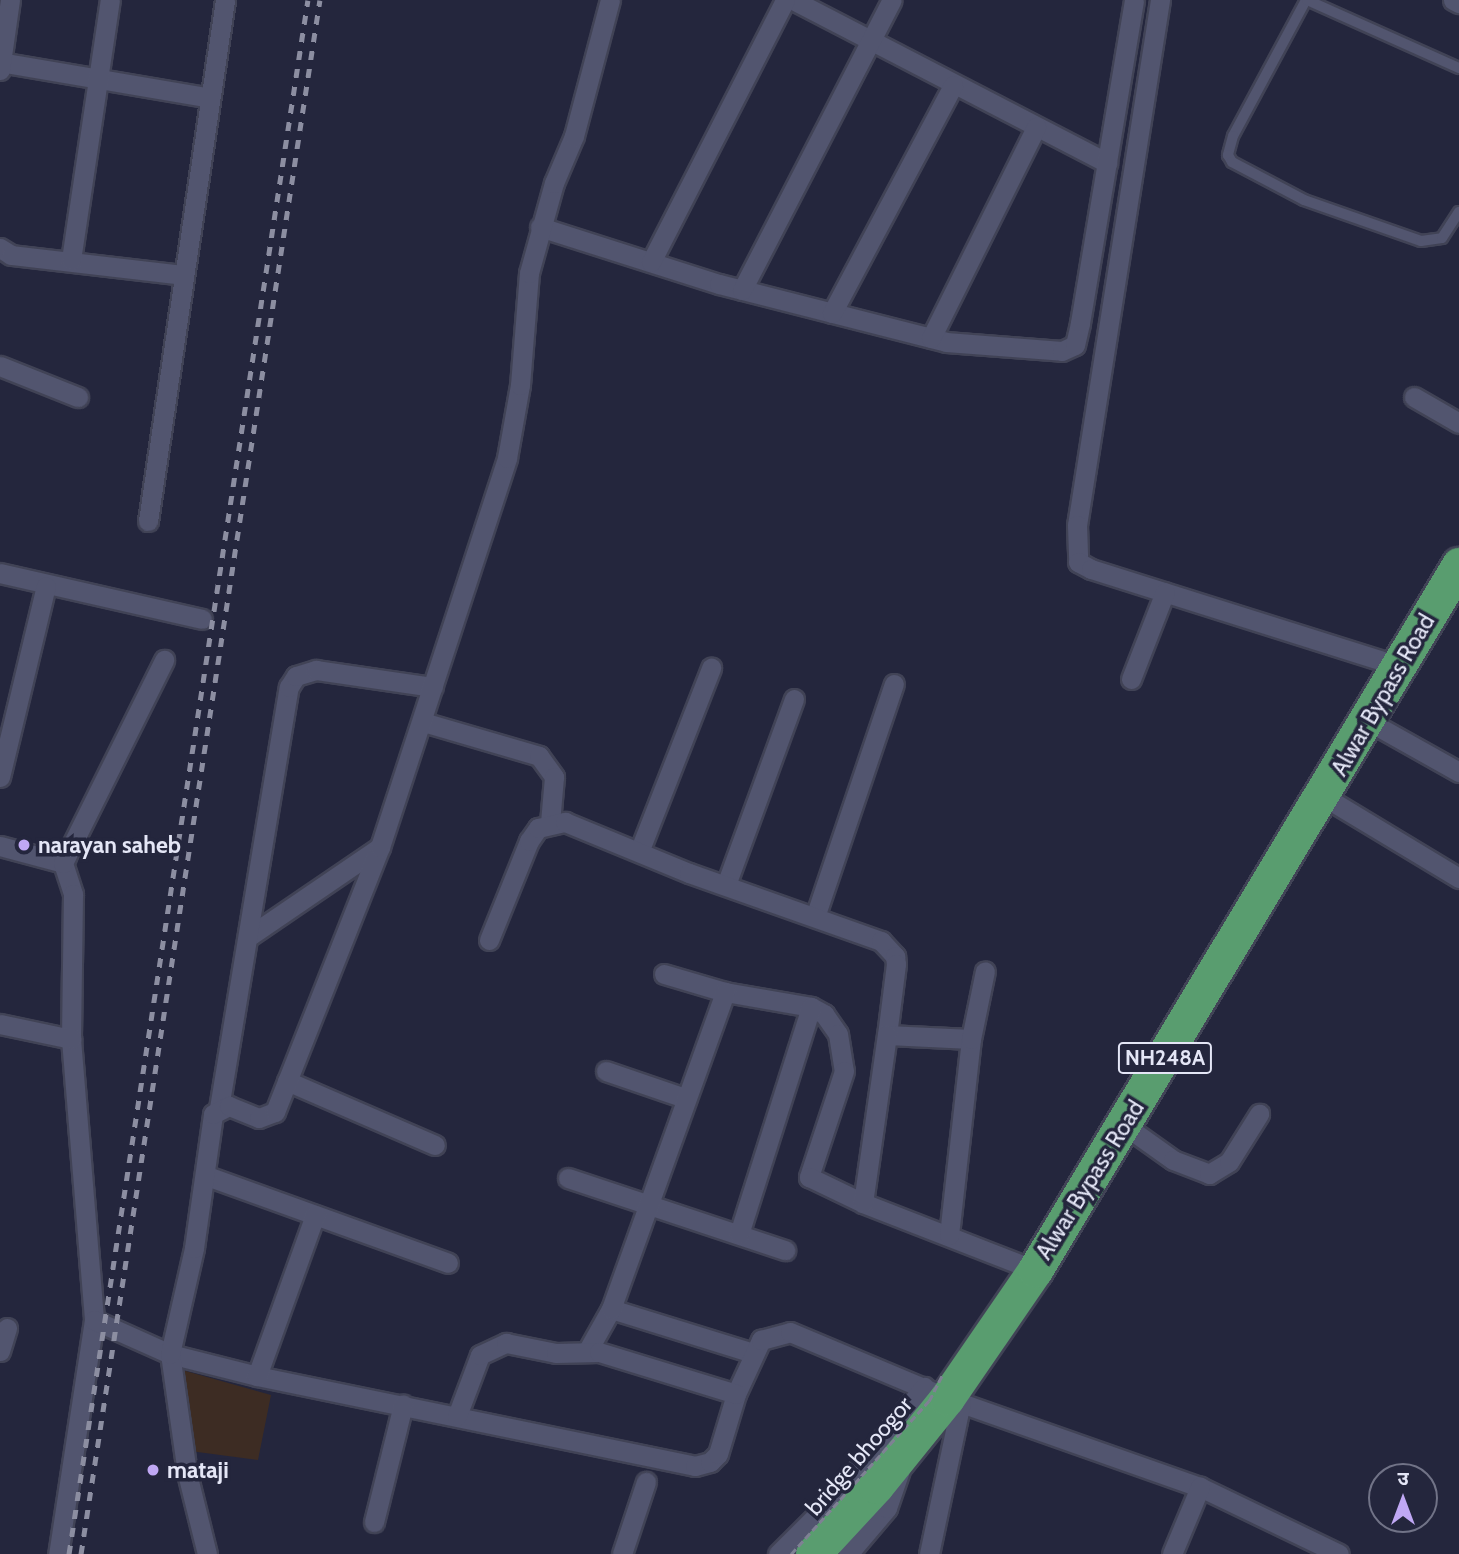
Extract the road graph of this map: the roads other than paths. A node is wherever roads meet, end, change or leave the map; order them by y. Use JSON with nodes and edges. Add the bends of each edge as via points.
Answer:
{"nodes":[{"id":1,"x":10,"y":0,"type":"edge"},
{"id":2,"x":110,"y":0,"type":"edge"},
{"id":3,"x":225,"y":0,"type":"edge"},
{"id":4,"x":610,"y":0,"type":"edge"},
{"id":5,"x":785,"y":0,"type":"edge"},
{"id":6,"x":793,"y":0,"type":"edge"},
{"id":7,"x":892,"y":0,"type":"edge"},
{"id":8,"x":1134,"y":0,"type":"edge"},
{"id":9,"x":1160,"y":0,"type":"edge"},
{"id":10,"x":1306,"y":0,"type":"edge"},
{"id":11,"x":1453,"y":0,"type":"edge"},
{"id":12,"x":1459,"y":3,"type":"edge"},
{"id":13,"x":869,"y":40,"type":"junction"},
{"id":14,"x":0,"y":65,"type":"edge"},
{"id":15,"x":1459,"y":68,"type":"edge"},
{"id":16,"x":97,"y":80,"type":"junction"},
{"id":17,"x":953,"y":85,"type":"junction"},
{"id":18,"x":211,"y":98,"type":"junction"},
{"id":19,"x":1035,"y":127,"type":"junction"},
{"id":20,"x":1107,"y":163,"type":"junction"},
{"id":21,"x":1459,"y":212,"type":"edge"},
{"id":22,"x":540,"y":227,"type":"junction"},
{"id":23,"x":0,"y":248,"type":"edge"},
{"id":24,"x":71,"y":260,"type":"junction"},
{"id":25,"x":651,"y":262,"type":"junction"},
{"id":26,"x":184,"y":275,"type":"junction"},
{"id":27,"x":741,"y":290,"type":"junction"},
{"id":28,"x":832,"y":313,"type":"junction"},
{"id":29,"x":931,"y":338,"type":"junction"},
{"id":30,"x":0,"y":366,"type":"edge"},
{"id":31,"x":78,"y":397,"type":"dead end"},
{"id":32,"x":1414,"y":397,"type":"dead end"},
{"id":33,"x":1459,"y":422,"type":"edge"},
{"id":34,"x":148,"y":521,"type":"dead end"},
{"id":35,"x":1459,"y":565,"type":"edge"},
{"id":36,"x":0,"y":573,"type":"edge"},
{"id":37,"x":46,"y":586,"type":"junction"},
{"id":38,"x":1165,"y":592,"type":"junction"},
{"id":39,"x":202,"y":619,"type":"dead end"},
{"id":40,"x":164,"y":660,"type":"dead end"},
{"id":41,"x":1399,"y":666,"type":"junction"},
{"id":42,"x":711,"y":668,"type":"dead end"},
{"id":43,"x":1131,"y":679,"type":"dead end"},
{"id":44,"x":894,"y":684,"type":"dead end"},
{"id":45,"x":433,"y":687,"type":"junction"},
{"id":46,"x":794,"y":699,"type":"dead end"},
{"id":47,"x":1368,"y":721,"type":"junction"},
{"id":48,"x":423,"y":722,"type":"junction"},
{"id":49,"x":1459,"y":772,"type":"edge"},
{"id":50,"x":0,"y":777,"type":"edge"},
{"id":51,"x":1323,"y":796,"type":"junction"},
{"id":52,"x":550,"y":823,"type":"junction"},
{"id":53,"x":0,"y":846,"type":"edge"},
{"id":54,"x":380,"y":847,"type":"junction"},
{"id":55,"x":639,"y":852,"type":"junction"},
{"id":56,"x":63,"y":863,"type":"junction"},
{"id":57,"x":1459,"y":878,"type":"edge"},
{"id":58,"x":726,"y":885,"type":"junction"},
{"id":59,"x":815,"y":917,"type":"junction"},
{"id":60,"x":251,"y":935,"type":"junction"},
{"id":61,"x":489,"y":940,"type":"dead end"},
{"id":62,"x":985,"y":971,"type":"dead end"},
{"id":63,"x":664,"y":974,"type":"dead end"},
{"id":64,"x":726,"y":992,"type":"junction"},
{"id":65,"x":811,"y":1006,"type":"junction"},
{"id":66,"x":0,"y":1024,"type":"edge"},
{"id":67,"x":887,"y":1035,"type":"junction"},
{"id":68,"x":71,"y":1040,"type":"junction"},
{"id":69,"x":971,"y":1040,"type":"junction"},
{"id":70,"x":606,"y":1071,"type":"dead end"},
{"id":71,"x":287,"y":1081,"type":"junction"},
{"id":72,"x":685,"y":1098,"type":"junction"},
{"id":73,"x":219,"y":1108,"type":"junction"},
{"id":74,"x":1259,"y":1114,"type":"dead end"},
{"id":75,"x":1124,"y":1125,"type":"junction"},
{"id":76,"x":435,"y":1145,"type":"dead end"},
{"id":77,"x":206,"y":1176,"type":"junction"},
{"id":78,"x":568,"y":1178,"type":"dead end"},
{"id":79,"x":863,"y":1203,"type":"junction"},
{"id":80,"x":651,"y":1206,"type":"junction"},
{"id":81,"x":315,"y":1215,"type":"junction"},
{"id":82,"x":738,"y":1234,"type":"junction"},
{"id":83,"x":949,"y":1235,"type":"junction"},
{"id":84,"x":785,"y":1250,"type":"dead end"},
{"id":85,"x":447,"y":1263,"type":"dead end"},
{"id":86,"x":1035,"y":1270,"type":"junction"},
{"id":87,"x":611,"y":1310,"type":"junction"},
{"id":88,"x":94,"y":1320,"type":"junction"},
{"id":89,"x":8,"y":1328,"type":"dead end"},
{"id":90,"x":588,"y":1350,"type":"junction"},
{"id":91,"x":0,"y":1351,"type":"edge"},
{"id":92,"x":753,"y":1353,"type":"junction"},
{"id":93,"x":170,"y":1354,"type":"junction"},
{"id":94,"x":257,"y":1376,"type":"junction"},
{"id":95,"x":944,"y":1390,"type":"junction"},
{"id":96,"x":736,"y":1394,"type":"junction"},
{"id":97,"x":403,"y":1405,"type":"junction"},
{"id":98,"x":457,"y":1416,"type":"junction"},
{"id":99,"x":646,"y":1482,"type":"dead end"},
{"id":100,"x":1200,"y":1486,"type":"junction"},
{"id":101,"x":374,"y":1522,"type":"dead end"},
{"id":102,"x":843,"y":1542,"type":"edge"},
{"id":103,"x":1337,"y":1553,"type":"edge"},
{"id":104,"x":58,"y":1554,"type":"edge"},
{"id":105,"x":207,"y":1554,"type":"edge"},
{"id":106,"x":622,"y":1554,"type":"edge"},
{"id":107,"x":778,"y":1554,"type":"edge"},
{"id":108,"x":813,"y":1554,"type":"edge"},
{"id":109,"x":929,"y":1554,"type":"edge"},
{"id":110,"x":1172,"y":1554,"type":"edge"}],
"edges":[{"from":1,"to":14,"type":"street"},
{"from":2,"to":16,"type":"street"},
{"from":3,"to":18,"type":"street"},
{"from":4,"to":22,"type":"street","via":[[574,136]]},
{"from":5,"to":25,"type":"street"},
{"from":6,"to":13,"type":"street"},
{"from":7,"to":13,"type":"street"},
{"from":8,"to":20,"type":"street"},
{"from":9,"to":38,"type":"street","via":[[1076,549],[1078,562],[1091,569]]},
{"from":10,"to":15,"type":"lane"},
{"from":10,"to":21,"type":"lane","via":[[1233,136],[1228,155],[1232,162],[1304,200],[1421,241],[1443,238]]},
{"from":11,"to":12,"type":"street"},
{"from":13,"to":17,"type":"street"},
{"from":13,"to":27,"type":"street"},
{"from":14,"to":16,"type":"street"},
{"from":16,"to":18,"type":"street"},
{"from":16,"to":24,"type":"street"},
{"from":17,"to":19,"type":"street"},
{"from":17,"to":28,"type":"street"},
{"from":18,"to":26,"type":"street"},
{"from":19,"to":20,"type":"street"},
{"from":19,"to":29,"type":"street"},
{"from":20,"to":29,"type":"street","via":[[1075,345],[1062,351],[1040,351]]},
{"from":22,"to":25,"type":"street"},
{"from":22,"to":45,"type":"street","via":[[524,306],[520,384],[507,458]]},
{"from":23,"to":24,"type":"street","via":[[11,254]]},
{"from":24,"to":26,"type":"street"},
{"from":25,"to":27,"type":"street"},
{"from":26,"to":34,"type":"street"},
{"from":27,"to":28,"type":"street"},
{"from":28,"to":29,"type":"street"},
{"from":30,"to":31,"type":"street"},
{"from":32,"to":33,"type":"street"},
{"from":35,"to":41,"type":"highway","name":"Alwar Bypass Road","number":"NH248A"},
{"from":36,"to":37,"type":"street"},
{"from":37,"to":39,"type":"street"},
{"from":37,"to":50,"type":"street"},
{"from":38,"to":41,"type":"street"},
{"from":38,"to":43,"type":"street"},
{"from":40,"to":56,"type":"street"},
{"from":41,"to":47,"type":"highway","name":"Alwar Bypass Road","number":"NH248A"},
{"from":42,"to":55,"type":"street"},
{"from":44,"to":59,"type":"street"},
{"from":45,"to":48,"type":"street"},
{"from":45,"to":60,"type":"street","via":[[316,670],[296,676],[285,705]]},
{"from":46,"to":58,"type":"street"},
{"from":47,"to":49,"type":"street"},
{"from":47,"to":51,"type":"highway","name":"Alwar Bypass Road","number":"NH248A"},
{"from":48,"to":52,"type":"street","via":[[538,756],[554,777]]},
{"from":48,"to":54,"type":"street"},
{"from":51,"to":57,"type":"street"},
{"from":51,"to":75,"type":"highway","name":"Alwar Bypass Road","number":"NH248A"},
{"from":52,"to":55,"type":"street","via":[[565,822]]},
{"from":52,"to":61,"type":"street","via":[[538,828],[529,841]]},
{"from":53,"to":56,"type":"street"},
{"from":54,"to":60,"type":"street"},
{"from":54,"to":71,"type":"street"},
{"from":55,"to":58,"type":"street"},
{"from":56,"to":68,"type":"street","via":[[73,894]]},
{"from":58,"to":59,"type":"street"},
{"from":59,"to":67,"type":"street","via":[[881,941],[895,956]]},
{"from":60,"to":73,"type":"street"},
{"from":62,"to":69,"type":"street"},
{"from":63,"to":64,"type":"street"},
{"from":64,"to":65,"type":"street"},
{"from":64,"to":72,"type":"street"},
{"from":65,"to":79,"type":"street","via":[[833,1023],[844,1071],[809,1177]]},
{"from":65,"to":82,"type":"street"},
{"from":66,"to":68,"type":"street"},
{"from":67,"to":69,"type":"street"},
{"from":67,"to":79,"type":"street"},
{"from":68,"to":88,"type":"street"},
{"from":69,"to":83,"type":"street"},
{"from":70,"to":72,"type":"street"},
{"from":71,"to":73,"type":"street","via":[[275,1112],[267,1118],[229,1105]]},
{"from":71,"to":76,"type":"street"},
{"from":72,"to":80,"type":"street"},
{"from":73,"to":77,"type":"street","via":[[213,1114]]},
{"from":74,"to":75,"type":"street","via":[[1229,1162],[1209,1174],[1173,1160]]},
{"from":75,"to":86,"type":"highway","name":"Alwar Bypass Road","number":"NH248A"},
{"from":77,"to":81,"type":"street"},
{"from":77,"to":93,"type":"street"},
{"from":78,"to":80,"type":"street"},
{"from":79,"to":83,"type":"street"},
{"from":80,"to":82,"type":"street"},
{"from":80,"to":87,"type":"street"},
{"from":81,"to":85,"type":"street"},
{"from":81,"to":94,"type":"street"},
{"from":82,"to":84,"type":"street"},
{"from":83,"to":86,"type":"street"},
{"from":86,"to":95,"type":"highway","name":"Alwar Bypass Road","number":"NH248A"},
{"from":87,"to":90,"type":"street"},
{"from":87,"to":92,"type":"street"},
{"from":88,"to":93,"type":"street"},
{"from":88,"to":104,"type":"street"},
{"from":89,"to":91,"type":"street"},
{"from":90,"to":96,"type":"street"},
{"from":90,"to":98,"type":"street","via":[[556,1353],[506,1343],[491,1347],[480,1354]]},
{"from":92,"to":95,"type":"street","via":[[761,1340],[790,1332]]},
{"from":92,"to":96,"type":"street"},
{"from":93,"to":94,"type":"street"},
{"from":93,"to":105,"type":"street","via":[[187,1473]]},
{"from":94,"to":97,"type":"street"},
{"from":95,"to":100,"type":"street"},
{"from":95,"to":102,"type":"highway","name":"Alwar Bypass Road","number":"NH248A"},
{"from":95,"to":107,"type":"street"},
{"from":95,"to":109,"type":"street"},
{"from":96,"to":98,"type":"street","via":[[718,1454],[695,1466]]},
{"from":97,"to":98,"type":"street"},
{"from":97,"to":101,"type":"street"},
{"from":99,"to":106,"type":"street"},
{"from":100,"to":103,"type":"street"},
{"from":100,"to":110,"type":"street"},
{"from":102,"to":108,"type":"highway","name":"Alwar Bypass Road","number":"NH248A"}]}
